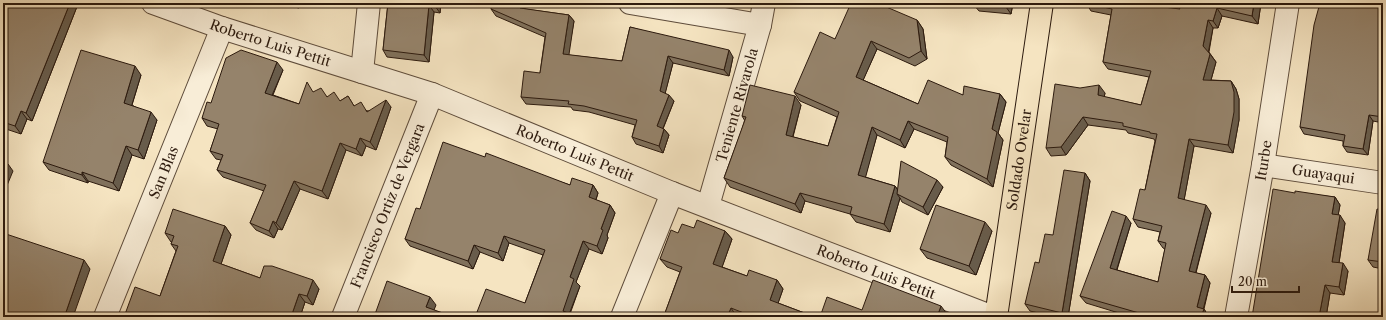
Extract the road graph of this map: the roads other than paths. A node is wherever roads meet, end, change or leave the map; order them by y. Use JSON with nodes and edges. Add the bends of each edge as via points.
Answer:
{"nodes":[{"id":1,"x":153,"y":3,"type":"edge"},
{"id":2,"x":369,"y":3,"type":"edge"},
{"id":3,"x":630,"y":3,"type":"edge"},
{"id":4,"x":764,"y":3,"type":"edge"},
{"id":5,"x":1042,"y":3,"type":"edge"},
{"id":6,"x":1288,"y":3,"type":"edge"},
{"id":7,"x":760,"y":25,"type":"junction"},
{"id":8,"x":222,"y":28,"type":"junction"},
{"id":9,"x":362,"y":72,"type":"junction"},
{"id":10,"x":432,"y":94,"type":"junction"},
{"id":11,"x":1263,"y":165,"type":"junction"},
{"id":12,"x":1383,"y":183,"type":"edge"},
{"id":13,"x":672,"y":193,"type":"junction"},
{"id":14,"x":708,"y":206,"type":"junction"},
{"id":15,"x":105,"y":317,"type":"edge"},
{"id":16,"x":343,"y":317,"type":"edge"},
{"id":17,"x":622,"y":317,"type":"edge"},
{"id":18,"x":994,"y":317,"type":"edge"},
{"id":19,"x":1236,"y":317,"type":"edge"}],
"edges":[{"from":1,"to":8,"type":"street","name":"Roberto Luis Pettit"},
{"from":2,"to":9,"type":"street"},
{"from":3,"to":7,"type":"street"},
{"from":4,"to":7,"type":"street","name":"Teniente Rivarola"},
{"from":5,"to":18,"type":"main road","name":"Soldado Ovelar"},
{"from":6,"to":11,"type":"street","name":"Iturbe"},
{"from":7,"to":14,"type":"street","name":"Teniente Rivarola"},
{"from":8,"to":9,"type":"street","name":"Roberto Luis Pettit"},
{"from":8,"to":15,"type":"street","name":"San Blas"},
{"from":9,"to":10,"type":"street","name":"Roberto Luis Pettit"},
{"from":10,"to":13,"type":"street","name":"Roberto Luis Pettit"},
{"from":10,"to":16,"type":"street","name":"Francisco Ortiz de Vergara"},
{"from":11,"to":12,"type":"street","name":"Guayaqui"},
{"from":11,"to":19,"type":"street","name":"Iturbe"},
{"from":13,"to":14,"type":"street","name":"Roberto Luis Pettit"},
{"from":13,"to":17,"type":"street"},
{"from":14,"to":18,"type":"street","name":"Roberto Luis Pettit"}]}
